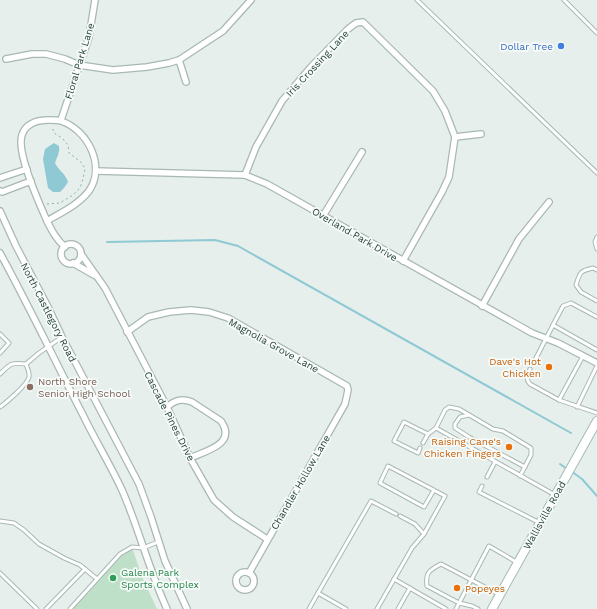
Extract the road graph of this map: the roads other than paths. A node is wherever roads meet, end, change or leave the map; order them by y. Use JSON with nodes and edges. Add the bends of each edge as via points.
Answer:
{"nodes":[{"id":1,"x":95,"y":0,"type":"edge"},
{"id":2,"x":251,"y":0,"type":"edge"},
{"id":3,"x":417,"y":0,"type":"edge"},
{"id":4,"x":564,"y":0,"type":"edge"},
{"id":5,"x":597,"y":33,"type":"edge"},
{"id":6,"x":6,"y":59,"type":"dead end"},
{"id":7,"x":179,"y":60,"type":"junction"},
{"id":8,"x":79,"y":65,"type":"junction"},
{"id":9,"x":186,"y":82,"type":"dead end"},
{"id":10,"x":61,"y":120,"type":"junction"},
{"id":11,"x":481,"y":134,"type":"dead end"},
{"id":12,"x":455,"y":137,"type":"junction"},
{"id":13,"x":362,"y":152,"type":"dead end"},
{"id":14,"x":27,"y":169,"type":"junction"},
{"id":15,"x":96,"y":171,"type":"junction"},
{"id":16,"x":597,"y":173,"type":"edge"},
{"id":17,"x":245,"y":175,"type":"junction"},
{"id":18,"x":0,"y":178,"type":"edge"},
{"id":19,"x":31,"y":181,"type":"junction"},
{"id":20,"x":0,"y":191,"type":"edge"},
{"id":21,"x":549,"y":202,"type":"dead end"},
{"id":22,"x":0,"y":210,"type":"edge"},
{"id":23,"x":323,"y":216,"type":"junction"},
{"id":24,"x":47,"y":220,"type":"junction"},
{"id":25,"x":597,"y":237,"type":"edge"},
{"id":26,"x":65,"y":247,"type":"junction"},
{"id":27,"x":597,"y":249,"type":"edge"},
{"id":28,"x":0,"y":253,"type":"edge"},
{"id":29,"x":81,"y":254,"type":"junction"},
{"id":30,"x":403,"y":261,"type":"junction"},
{"id":31,"x":73,"y":263,"type":"junction"},
{"id":32,"x":6,"y":264,"type":"junction"},
{"id":33,"x":0,"y":266,"type":"edge"},
{"id":34,"x":597,"y":270,"type":"edge"},
{"id":35,"x":94,"y":275,"type":"junction"},
{"id":36,"x":597,"y":301,"type":"edge"},
{"id":37,"x":482,"y":306,"type":"junction"},
{"id":38,"x":597,"y":316,"type":"edge"},
{"id":39,"x":553,"y":325,"type":"junction"},
{"id":40,"x":127,"y":332,"type":"junction"},
{"id":41,"x":0,"y":334,"type":"edge"},
{"id":42,"x":62,"y":338,"type":"junction"},
{"id":43,"x":547,"y":339,"type":"junction"},
{"id":44,"x":49,"y":346,"type":"junction"},
{"id":45,"x":597,"y":350,"type":"edge"},
{"id":46,"x":0,"y":353,"type":"edge"},
{"id":47,"x":583,"y":356,"type":"junction"},
{"id":48,"x":535,"y":360,"type":"dead end"},
{"id":49,"x":26,"y":364,"type":"junction"},
{"id":50,"x":597,"y":364,"type":"edge"},
{"id":51,"x":530,"y":369,"type":"dead end"},
{"id":52,"x":0,"y":374,"type":"edge"},
{"id":53,"x":348,"y":390,"type":"joint"},
{"id":54,"x":559,"y":400,"type":"junction"},
{"id":55,"x":0,"y":407,"type":"edge"},
{"id":56,"x":167,"y":407,"type":"junction"},
{"id":57,"x":577,"y":407,"type":"junction"},
{"id":58,"x":597,"y":413,"type":"edge"},
{"id":59,"x":469,"y":415,"type":"junction"},
{"id":60,"x":597,"y":421,"type":"edge"},
{"id":61,"x":436,"y":428,"type":"junction"},
{"id":62,"x":428,"y":434,"type":"junction"},
{"id":63,"x":423,"y":443,"type":"dead end"},
{"id":64,"x":420,"y":448,"type":"dead end"},
{"id":65,"x":190,"y":458,"type":"junction"},
{"id":66,"x":495,"y":462,"type":"junction"},
{"id":67,"x":525,"y":467,"type":"junction"},
{"id":68,"x":520,"y":476,"type":"junction"},
{"id":69,"x":487,"y":477,"type":"dead end"},
{"id":70,"x":482,"y":486,"type":"dead end"},
{"id":71,"x":434,"y":490,"type":"junction"},
{"id":72,"x":555,"y":495,"type":"junction"},
{"id":73,"x":396,"y":514,"type":"dead end"},
{"id":74,"x":400,"y":516,"type":"dead end"},
{"id":75,"x":0,"y":521,"type":"edge"},
{"id":76,"x":540,"y":523,"type":"junction"},
{"id":77,"x":424,"y":534,"type":"junction"},
{"id":78,"x":267,"y":539,"type":"junction"},
{"id":79,"x":158,"y":542,"type":"junction"},
{"id":80,"x":143,"y":548,"type":"junction"},
{"id":81,"x":518,"y":563,"type":"junction"},
{"id":82,"x":85,"y":569,"type":"junction"},
{"id":83,"x":0,"y":573,"type":"edge"},
{"id":84,"x":249,"y":573,"type":"dead end"},
{"id":85,"x":97,"y":579,"type":"junction"},
{"id":86,"x":394,"y":579,"type":"junction"},
{"id":87,"x":472,"y":580,"type":"junction"},
{"id":88,"x":410,"y":588,"type":"junction"},
{"id":89,"x":318,"y":593,"type":"junction"},
{"id":90,"x":500,"y":595,"type":"junction"},
{"id":91,"x":460,"y":603,"type":"junction"},
{"id":92,"x":38,"y":609,"type":"edge"},
{"id":93,"x":46,"y":609,"type":"edge"},
{"id":94,"x":70,"y":609,"type":"edge"},
{"id":95,"x":167,"y":609,"type":"edge"},
{"id":96,"x":187,"y":609,"type":"edge"},
{"id":97,"x":309,"y":609,"type":"edge"},
{"id":98,"x":346,"y":609,"type":"edge"},
{"id":99,"x":377,"y":609,"type":"edge"},
{"id":100,"x":398,"y":609,"type":"edge"},
{"id":101,"x":446,"y":609,"type":"edge"},
{"id":102,"x":456,"y":609,"type":"edge"},
{"id":103,"x":478,"y":609,"type":"edge"},
{"id":104,"x":492,"y":609,"type":"edge"}],
"edges":[{"from":1,"to":8,"type":"street","name":"Floral Park Lane","via":[[89,37]]},
{"from":2,"to":7,"type":"street","via":[[223,31]]},
{"from":3,"to":16,"type":"lane"},
{"from":4,"to":5,"type":"lane"},
{"from":6,"to":8,"type":"street","via":[[46,54]]},
{"from":7,"to":8,"type":"street","via":[[147,67],[113,70]]},
{"from":7,"to":9,"type":"street"},
{"from":8,"to":10,"type":"street","name":"Floral Park Lane"},
{"from":10,"to":14,"type":"street","via":[[36,121],[24,130],[21,142]]},
{"from":10,"to":15,"type":"street","via":[[86,139],[91,148]]},
{"from":11,"to":12,"type":"street"},
{"from":12,"to":17,"type":"street","name":"Iris Crossing Lane","via":[[445,111],[433,91],[363,22],[356,23],[348,28],[310,68],[282,101],[256,147]]},
{"from":12,"to":30,"type":"street","via":[[449,177]]},
{"from":13,"to":23,"type":"street"},
{"from":14,"to":18,"type":"street"},
{"from":14,"to":19,"type":"street"},
{"from":15,"to":17,"type":"street","name":"Overland Park Drive"},
{"from":15,"to":24,"type":"street","via":[[90,189],[82,199]]},
{"from":17,"to":23,"type":"street","name":"Overland Park Drive","via":[[267,184]]},
{"from":19,"to":20,"type":"street"},
{"from":19,"to":24,"type":"street"},
{"from":21,"to":37,"type":"street","via":[[519,239]]},
{"from":22,"to":42,"type":"street","name":"North Castlegory Road"},
{"from":23,"to":30,"type":"street","name":"Overland Park Drive"},
{"from":24,"to":26,"type":"street","via":[[53,234]]},
{"from":25,"to":27,"type":"lane"},
{"from":26,"to":29,"type":"street","via":[[69,244],[76,246]]},
{"from":26,"to":31,"type":"street","via":[[62,252],[63,259]]},
{"from":28,"to":32,"type":"street","name":"North Castlegory Road"},
{"from":29,"to":31,"type":"street","via":[[78,261]]},
{"from":29,"to":35,"type":"street","name":"Cascade Pines Drive"},
{"from":30,"to":37,"type":"street","name":"Overland Park Drive"},
{"from":31,"to":35,"type":"street","name":"Cascade Pines Drive"},
{"from":32,"to":33,"type":"lane"},
{"from":32,"to":44,"type":"street","name":"North Castlegory Road"},
{"from":34,"to":36,"type":"lane","via":[[593,268],[583,271],[579,274],[576,285],[581,292]]},
{"from":35,"to":40,"type":"street","name":"Cascade Pines Drive","via":[[105,288]]},
{"from":37,"to":43,"type":"street","name":"Overland Park Drive"},
{"from":38,"to":39,"type":"lane","via":[[572,303],[563,306]]},
{"from":39,"to":43,"type":"lane"},
{"from":39,"to":45,"type":"lane"},
{"from":40,"to":53,"type":"street","name":"Magnolia Grove Lane","via":[[148,317],[168,312],[209,312],[228,318],[248,329],[347,386]]},
{"from":40,"to":56,"type":"street","name":"Cascade Pines Drive"},
{"from":41,"to":46,"type":"lane","via":[[9,343]]},
{"from":42,"to":44,"type":"lane"},
{"from":42,"to":79,"type":"street","name":"North Castlegory Road","via":[[139,484]]},
{"from":43,"to":47,"type":"street","name":"Overland Park Drive"},
{"from":43,"to":48,"type":"lane"},
{"from":44,"to":49,"type":"lane"},
{"from":44,"to":80,"type":"street","name":"North Castlegory Road","via":[[123,492]]},
{"from":47,"to":50,"type":"street","name":"Overland Park Drive"},
{"from":47,"to":54,"type":"lane"},
{"from":49,"to":52,"type":"lane","via":[[9,364]]},
{"from":49,"to":55,"type":"lane","via":[[29,376],[27,382]]},
{"from":50,"to":57,"type":"lane"},
{"from":51,"to":54,"type":"lane","via":[[527,381]]},
{"from":53,"to":78,"type":"street","name":"Chandler Hollow Lane","via":[[345,404]]},
{"from":54,"to":57,"type":"lane"},
{"from":56,"to":65,"type":"street","name":"Cascade Pines Drive"},
{"from":56,"to":65,"type":"street","via":[[176,400],[187,400],[224,425],[225,436],[220,444]]},
{"from":57,"to":58,"type":"lane"},
{"from":59,"to":61,"type":"lane","via":[[449,407]]},
{"from":59,"to":67,"type":"lane","via":[[493,429],[504,430],[531,448],[531,456]]},
{"from":59,"to":67,"type":"lane","via":[[460,417],[455,428]]},
{"from":60,"to":72,"type":"main road","name":"Wallisville Road"},
{"from":61,"to":62,"type":"lane"},
{"from":61,"to":66,"type":"lane"},
{"from":62,"to":63,"type":"lane"},
{"from":62,"to":64,"type":"lane","via":[[404,422],[394,441],[418,453]]},
{"from":65,"to":78,"type":"street","name":"Cascade Pines Drive","via":[[214,500],[232,517]]},
{"from":66,"to":68,"type":"lane"},
{"from":66,"to":69,"type":"lane"},
{"from":67,"to":68,"type":"lane"},
{"from":68,"to":72,"type":"lane"},
{"from":70,"to":76,"type":"lane","via":[[479,492]]},
{"from":71,"to":71,"type":"lane","via":[[388,466],[380,483],[424,507]]},
{"from":71,"to":77,"type":"lane","via":[[445,496]]},
{"from":72,"to":76,"type":"main road","name":"Wallisville Road"},
{"from":73,"to":89,"type":"lane","via":[[371,501]]},
{"from":74,"to":77,"type":"lane","via":[[415,524]]},
{"from":75,"to":82,"type":"lane","via":[[14,523],[39,544]]},
{"from":76,"to":81,"type":"main road","name":"Wallisville Road"},
{"from":77,"to":86,"type":"lane","via":[[412,548]]},
{"from":78,"to":84,"type":"street","name":"Chandler Hollow Lane"},
{"from":79,"to":80,"type":"lane"},
{"from":79,"to":96,"type":"street","name":"North Castlegory Road"},
{"from":80,"to":85,"type":"lane","via":[[132,546],[120,554]]},
{"from":80,"to":95,"type":"street","name":"North Castlegory Road"},
{"from":81,"to":87,"type":"lane","via":[[489,546]]},
{"from":81,"to":90,"type":"main road","name":"Wallisville Road"},
{"from":82,"to":85,"type":"lane"},
{"from":82,"to":93,"type":"lane"},
{"from":83,"to":92,"type":"lane"},
{"from":85,"to":94,"type":"lane"},
{"from":86,"to":88,"type":"lane"},
{"from":86,"to":99,"type":"lane"},
{"from":87,"to":90,"type":"lane"},
{"from":87,"to":91,"type":"lane"},
{"from":87,"to":91,"type":"lane","via":[[441,564],[430,570],[426,578],[428,586]]},
{"from":88,"to":100,"type":"lane"},
{"from":88,"to":101,"type":"lane"},
{"from":89,"to":97,"type":"lane"},
{"from":89,"to":98,"type":"lane"},
{"from":90,"to":104,"type":"main road","name":"Wallisville Road"},
{"from":91,"to":102,"type":"lane"},
{"from":91,"to":103,"type":"lane"}]}
